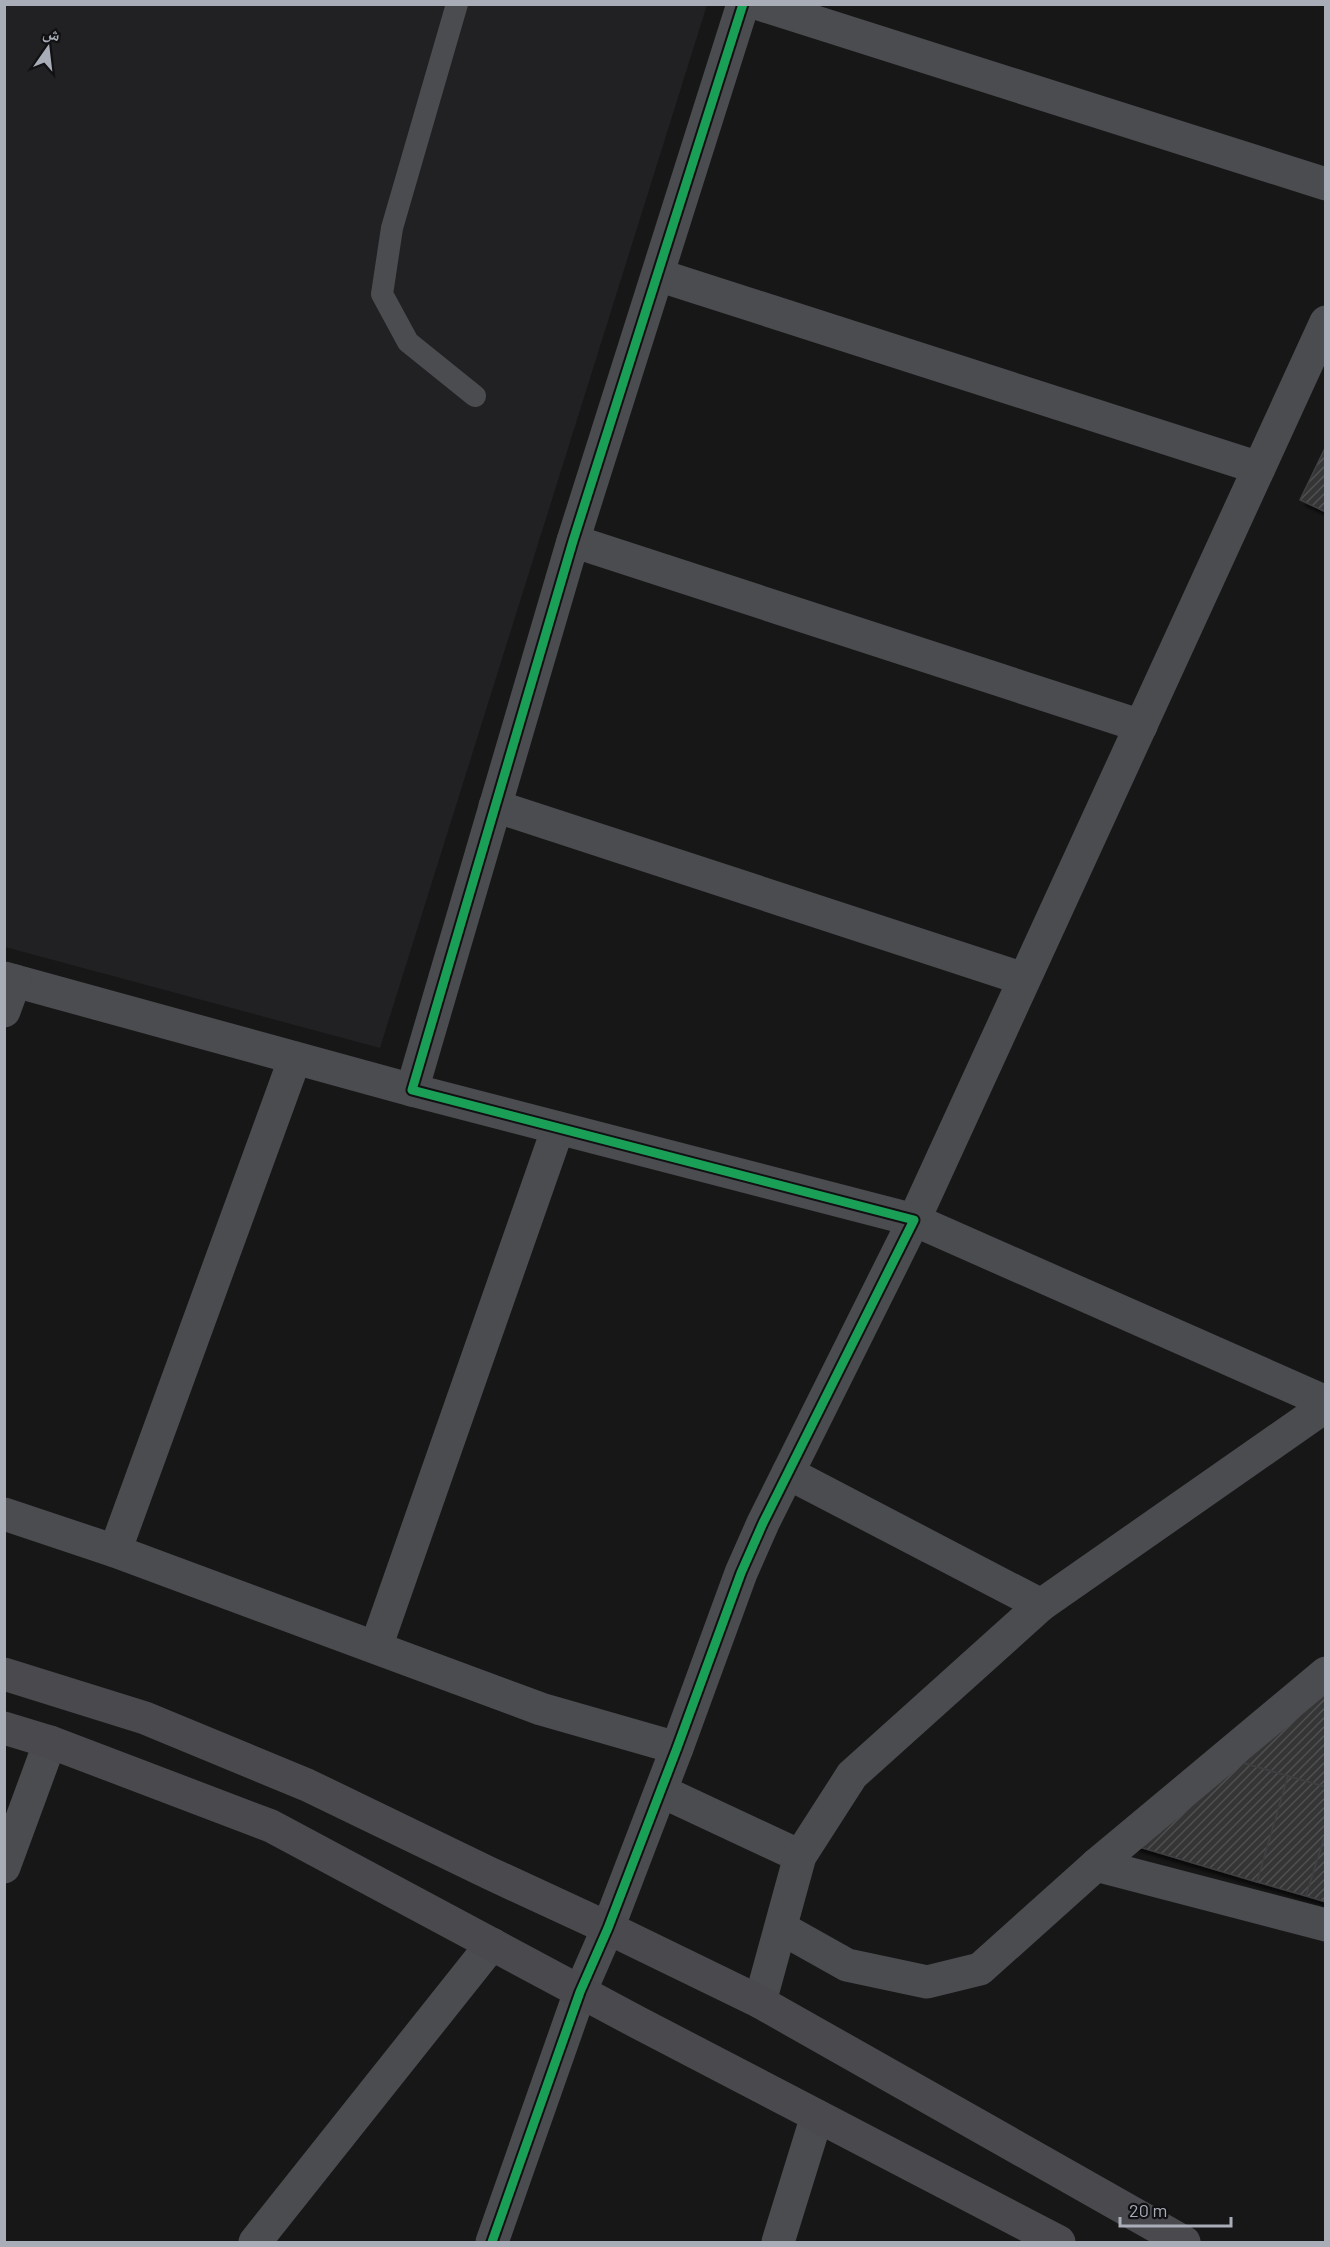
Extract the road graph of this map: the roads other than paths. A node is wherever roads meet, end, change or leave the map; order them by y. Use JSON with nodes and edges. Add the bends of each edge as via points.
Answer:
{"nodes":[{"id":1,"x":457,"y":4,"type":"edge"},
{"id":2,"x":743,"y":4,"type":"edge"},
{"id":3,"x":759,"y":4,"type":"edge"},
{"id":4,"x":1326,"y":184,"type":"edge"},
{"id":5,"x":658,"y":275,"type":"junction"},
{"id":6,"x":1326,"y":322,"type":"edge"},
{"id":7,"x":475,"y":396,"type":"dead end"},
{"id":8,"x":1259,"y":468,"type":"junction"},
{"id":9,"x":573,"y":541,"type":"junction"},
{"id":10,"x":1141,"y":726,"type":"junction"},
{"id":11,"x":495,"y":806,"type":"junction"},
{"id":12,"x":1024,"y":980,"type":"junction"},
{"id":13,"x":8,"y":990,"type":"edge"},
{"id":14,"x":295,"y":1058,"type":"junction"},
{"id":15,"x":412,"y":1090,"type":"junction"},
{"id":16,"x":558,"y":1128,"type":"junction"},
{"id":17,"x":914,"y":1220,"type":"junction"},
{"id":18,"x":1326,"y":1404,"type":"edge"},
{"id":19,"x":788,"y":1473,"type":"junction"},
{"id":20,"x":4,"y":1514,"type":"edge"},
{"id":21,"x":115,"y":1551,"type":"junction"},
{"id":22,"x":1041,"y":1605,"type":"junction"},
{"id":23,"x":376,"y":1647,"type":"junction"},
{"id":24,"x":1326,"y":1673,"type":"edge"},
{"id":25,"x":4,"y":1674,"type":"edge"},
{"id":26,"x":4,"y":1728,"type":"edge"},
{"id":27,"x":50,"y":1743,"type":"junction"},
{"id":28,"x":677,"y":1748,"type":"junction"},
{"id":29,"x":661,"y":1791,"type":"junction"},
{"id":30,"x":800,"y":1856,"type":"junction"},
{"id":31,"x":1096,"y":1865,"type":"junction"},
{"id":32,"x":4,"y":1867,"type":"edge"},
{"id":33,"x":1326,"y":1925,"type":"edge"},
{"id":34,"x":609,"y":1928,"type":"junction"},
{"id":35,"x":781,"y":1928,"type":"junction"},
{"id":36,"x":492,"y":1944,"type":"junction"},
{"id":37,"x":580,"y":1992,"type":"junction"},
{"id":38,"x":760,"y":2002,"type":"junction"},
{"id":39,"x":817,"y":2116,"type":"junction"},
{"id":40,"x":255,"y":2242,"type":"edge"},
{"id":41,"x":492,"y":2242,"type":"edge"},
{"id":42,"x":778,"y":2242,"type":"edge"},
{"id":43,"x":1059,"y":2242,"type":"edge"},
{"id":44,"x":1184,"y":2242,"type":"edge"}],
"edges":[{"from":1,"to":7,"type":"lane","via":[[392,228],[382,294],[408,342]]},
{"from":2,"to":5,"type":"street"},
{"from":3,"to":4,"type":"street"},
{"from":5,"to":8,"type":"street"},
{"from":5,"to":9,"type":"street"},
{"from":6,"to":8,"type":"street"},
{"from":8,"to":10,"type":"street"},
{"from":9,"to":10,"type":"street"},
{"from":9,"to":11,"type":"street"},
{"from":10,"to":12,"type":"street"},
{"from":11,"to":12,"type":"street"},
{"from":11,"to":15,"type":"street"},
{"from":12,"to":17,"type":"street"},
{"from":13,"to":14,"type":"street"},
{"from":14,"to":15,"type":"street"},
{"from":14,"to":21,"type":"street"},
{"from":15,"to":16,"type":"street"},
{"from":16,"to":17,"type":"street"},
{"from":16,"to":23,"type":"street"},
{"from":17,"to":18,"type":"street"},
{"from":17,"to":19,"type":"street"},
{"from":18,"to":22,"type":"street"},
{"from":19,"to":22,"type":"street"},
{"from":19,"to":28,"type":"street","via":[[741,1573]]},
{"from":20,"to":21,"type":"street"},
{"from":21,"to":23,"type":"street"},
{"from":22,"to":30,"type":"street","via":[[852,1775]]},
{"from":23,"to":28,"type":"street","via":[[541,1709]]},
{"from":24,"to":31,"type":"street"},
{"from":25,"to":34,"type":"main road","via":[[145,1718],[307,1785]]},
{"from":26,"to":27,"type":"main road"},
{"from":27,"to":32,"type":"street"},
{"from":27,"to":36,"type":"main road","via":[[271,1826]]},
{"from":28,"to":29,"type":"street"},
{"from":29,"to":30,"type":"street"},
{"from":29,"to":34,"type":"street"},
{"from":30,"to":35,"type":"street"},
{"from":31,"to":33,"type":"street"},
{"from":31,"to":35,"type":"street","via":[[980,1969],[927,1982],[847,1965]]},
{"from":34,"to":37,"type":"street"},
{"from":34,"to":38,"type":"main road"},
{"from":35,"to":38,"type":"street"},
{"from":36,"to":37,"type":"main road"},
{"from":36,"to":40,"type":"street"},
{"from":37,"to":39,"type":"main road"},
{"from":37,"to":41,"type":"street"},
{"from":38,"to":44,"type":"main road"},
{"from":39,"to":42,"type":"street"},
{"from":39,"to":43,"type":"main road"}]}
